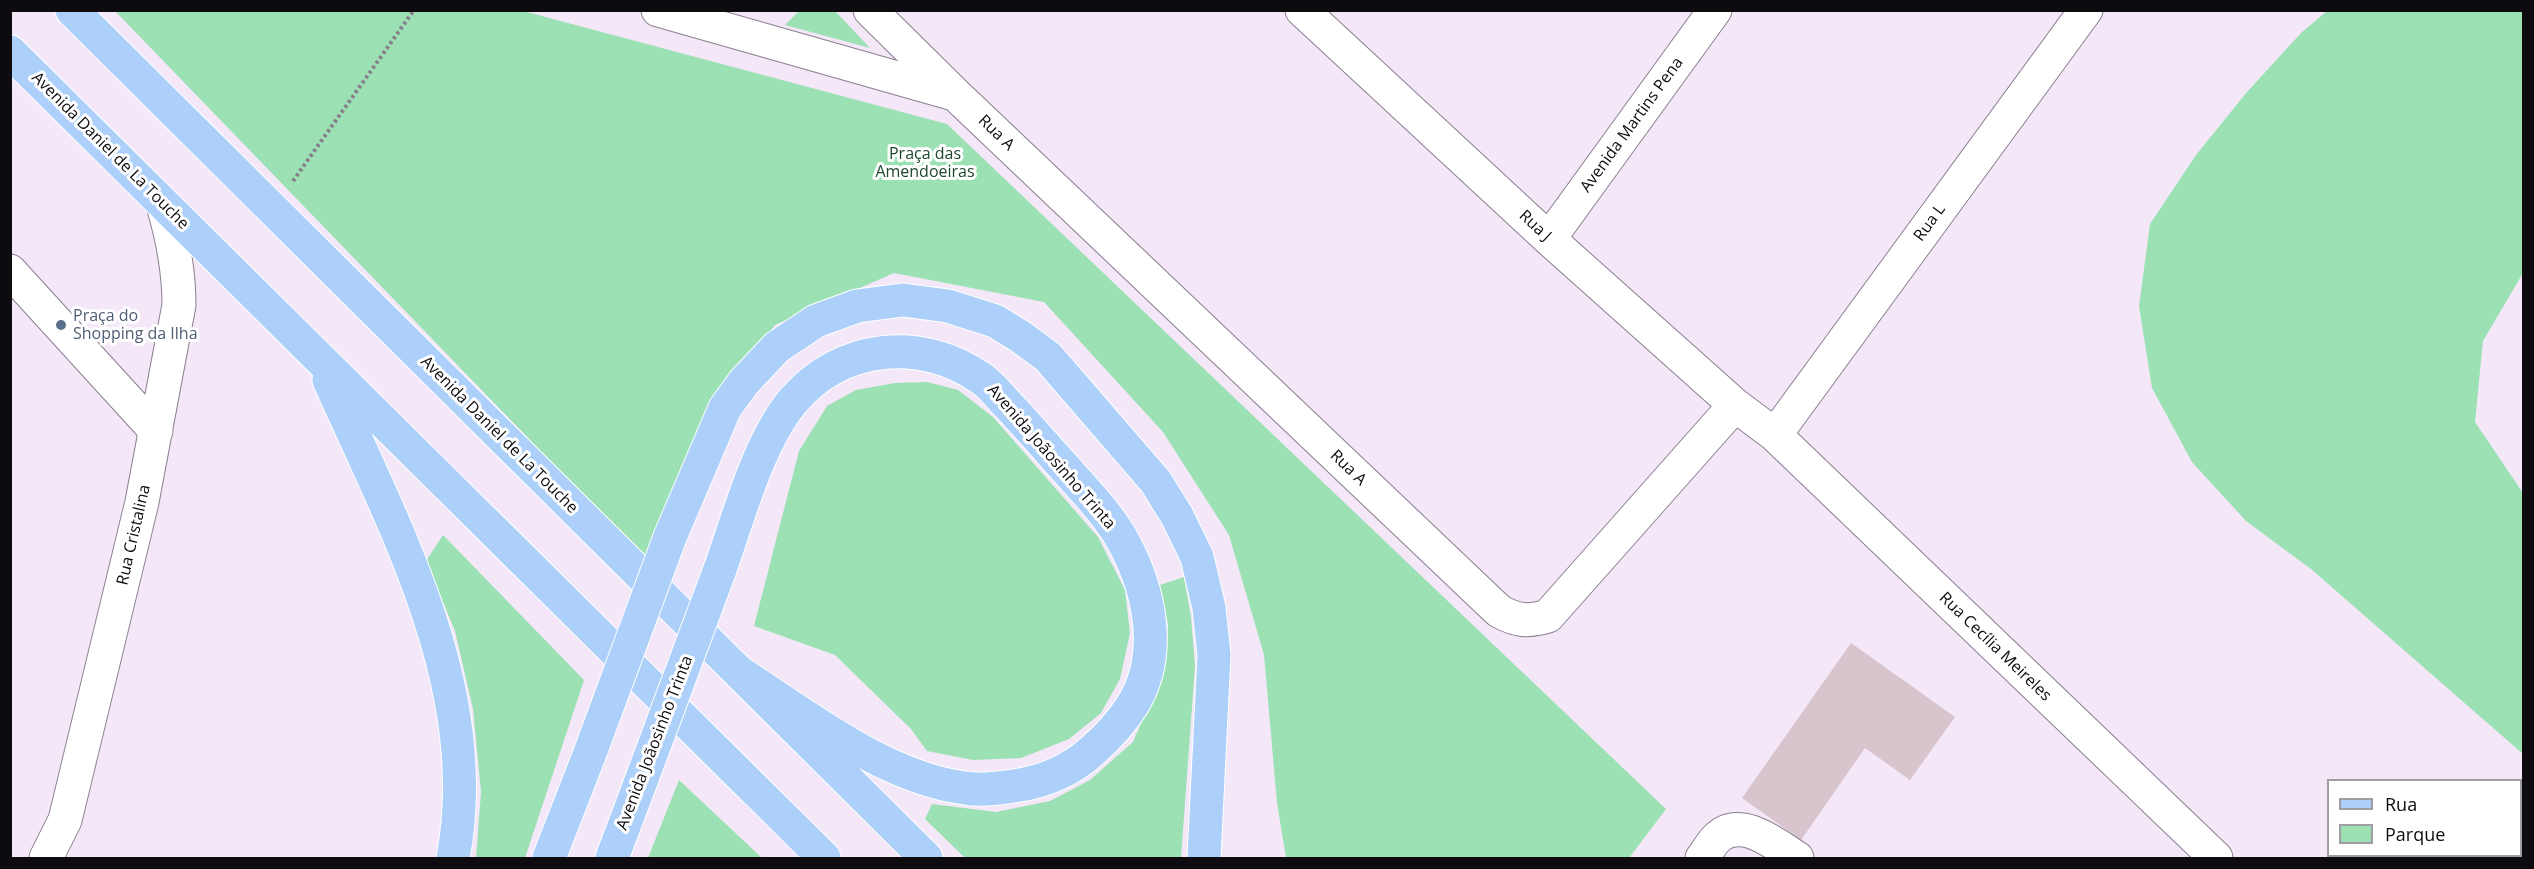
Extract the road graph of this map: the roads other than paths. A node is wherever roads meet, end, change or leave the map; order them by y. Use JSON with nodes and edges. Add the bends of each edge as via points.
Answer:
{"nodes":[{"id":1,"x":72,"y":10,"type":"edge"},
{"id":2,"x":658,"y":10,"type":"edge"},
{"id":3,"x":870,"y":10,"type":"edge"},
{"id":4,"x":1302,"y":10,"type":"edge"},
{"id":5,"x":1715,"y":10,"type":"edge"},
{"id":6,"x":2086,"y":10,"type":"edge"},
{"id":7,"x":739,"y":20,"type":"edge"},
{"id":8,"x":10,"y":52,"type":"edge"},
{"id":9,"x":955,"y":94,"type":"junction"},
{"id":10,"x":163,"y":205,"type":"junction"},
{"id":11,"x":1549,"y":239,"type":"junction"},
{"id":12,"x":10,"y":271,"type":"edge"},
{"id":13,"x":321,"y":362,"type":"junction"},
{"id":14,"x":1736,"y":405,"type":"junction"},
{"id":15,"x":156,"y":431,"type":"junction"},
{"id":16,"x":1775,"y":435,"type":"junction"},
{"id":17,"x":740,"y":674,"type":"junction"},
{"id":18,"x":46,"y":858,"type":"edge"},
{"id":19,"x":453,"y":858,"type":"edge"},
{"id":20,"x":549,"y":858,"type":"edge"},
{"id":21,"x":612,"y":858,"type":"edge"},
{"id":22,"x":824,"y":858,"type":"edge"},
{"id":23,"x":926,"y":858,"type":"edge"},
{"id":24,"x":1204,"y":858,"type":"edge"},
{"id":25,"x":1702,"y":858,"type":"edge"},
{"id":26,"x":1797,"y":858,"type":"edge"},
{"id":27,"x":2216,"y":858,"type":"edge"}],
"edges":[{"from":1,"to":17,"type":"main road","name":"Avenida Daniel de La Touche"},
{"from":2,"to":7,"type":"street","name":"Rua A"},
{"from":3,"to":9,"type":"street","name":"Rua A"},
{"from":4,"to":11,"type":"street","name":"Rua J"},
{"from":5,"to":11,"type":"street","name":"Avenida Martins Pena"},
{"from":6,"to":16,"type":"street","name":"Rua L"},
{"from":7,"to":9,"type":"street","name":"Rua A"},
{"from":8,"to":10,"type":"main road","name":"Avenida Daniel de La Touche"},
{"from":9,"to":14,"type":"street","name":"Rua A","via":[[1499,611],[1515,620],[1532,621],[1548,616]]},
{"from":10,"to":13,"type":"main road","name":"Avenida Daniel de La Touche"},
{"from":10,"to":15,"type":"street","name":"Rua Cristalina","via":[[179,272],[179,305]]},
{"from":11,"to":14,"type":"street","name":"Rua J"},
{"from":12,"to":15,"type":"street"},
{"from":13,"to":19,"type":"main road","via":[[400,540],[428,612],[445,673],[461,783]]},
{"from":13,"to":22,"type":"main road","name":"Avenida Daniel de La Touche"},
{"from":14,"to":16,"type":"street","name":"Rua J"},
{"from":15,"to":18,"type":"street","name":"Rua Cristalina","via":[[65,820]]},
{"from":16,"to":27,"type":"street","name":"Rua Cecília Meireles"},
{"from":17,"to":21,"type":"main road","name":"Avenida Joãosinho Trinta","bridge":true,"via":[[899,770],[967,789],[1028,784],[1058,774],[1084,758],[1113,732],[1134,702],[1146,670],[1151,637],[1146,599],[1123,540],[986,381],[963,366],[910,352],[877,352],[845,362],[820,377],[794,401],[769,435]]},
{"from":17,"to":23,"type":"main road","name":"Avenida Daniel de La Touche"},
{"from":20,"to":24,"type":"main road","bridge":true,"via":[[670,537],[725,408],[777,346],[816,321],[857,306],[903,300],[948,306],[995,321],[1048,357],[1156,482],[1177,516],[1197,557],[1209,608],[1214,655]]},
{"from":25,"to":26,"type":"street","via":[[1717,837],[1736,830],[1755,831]]}]}
